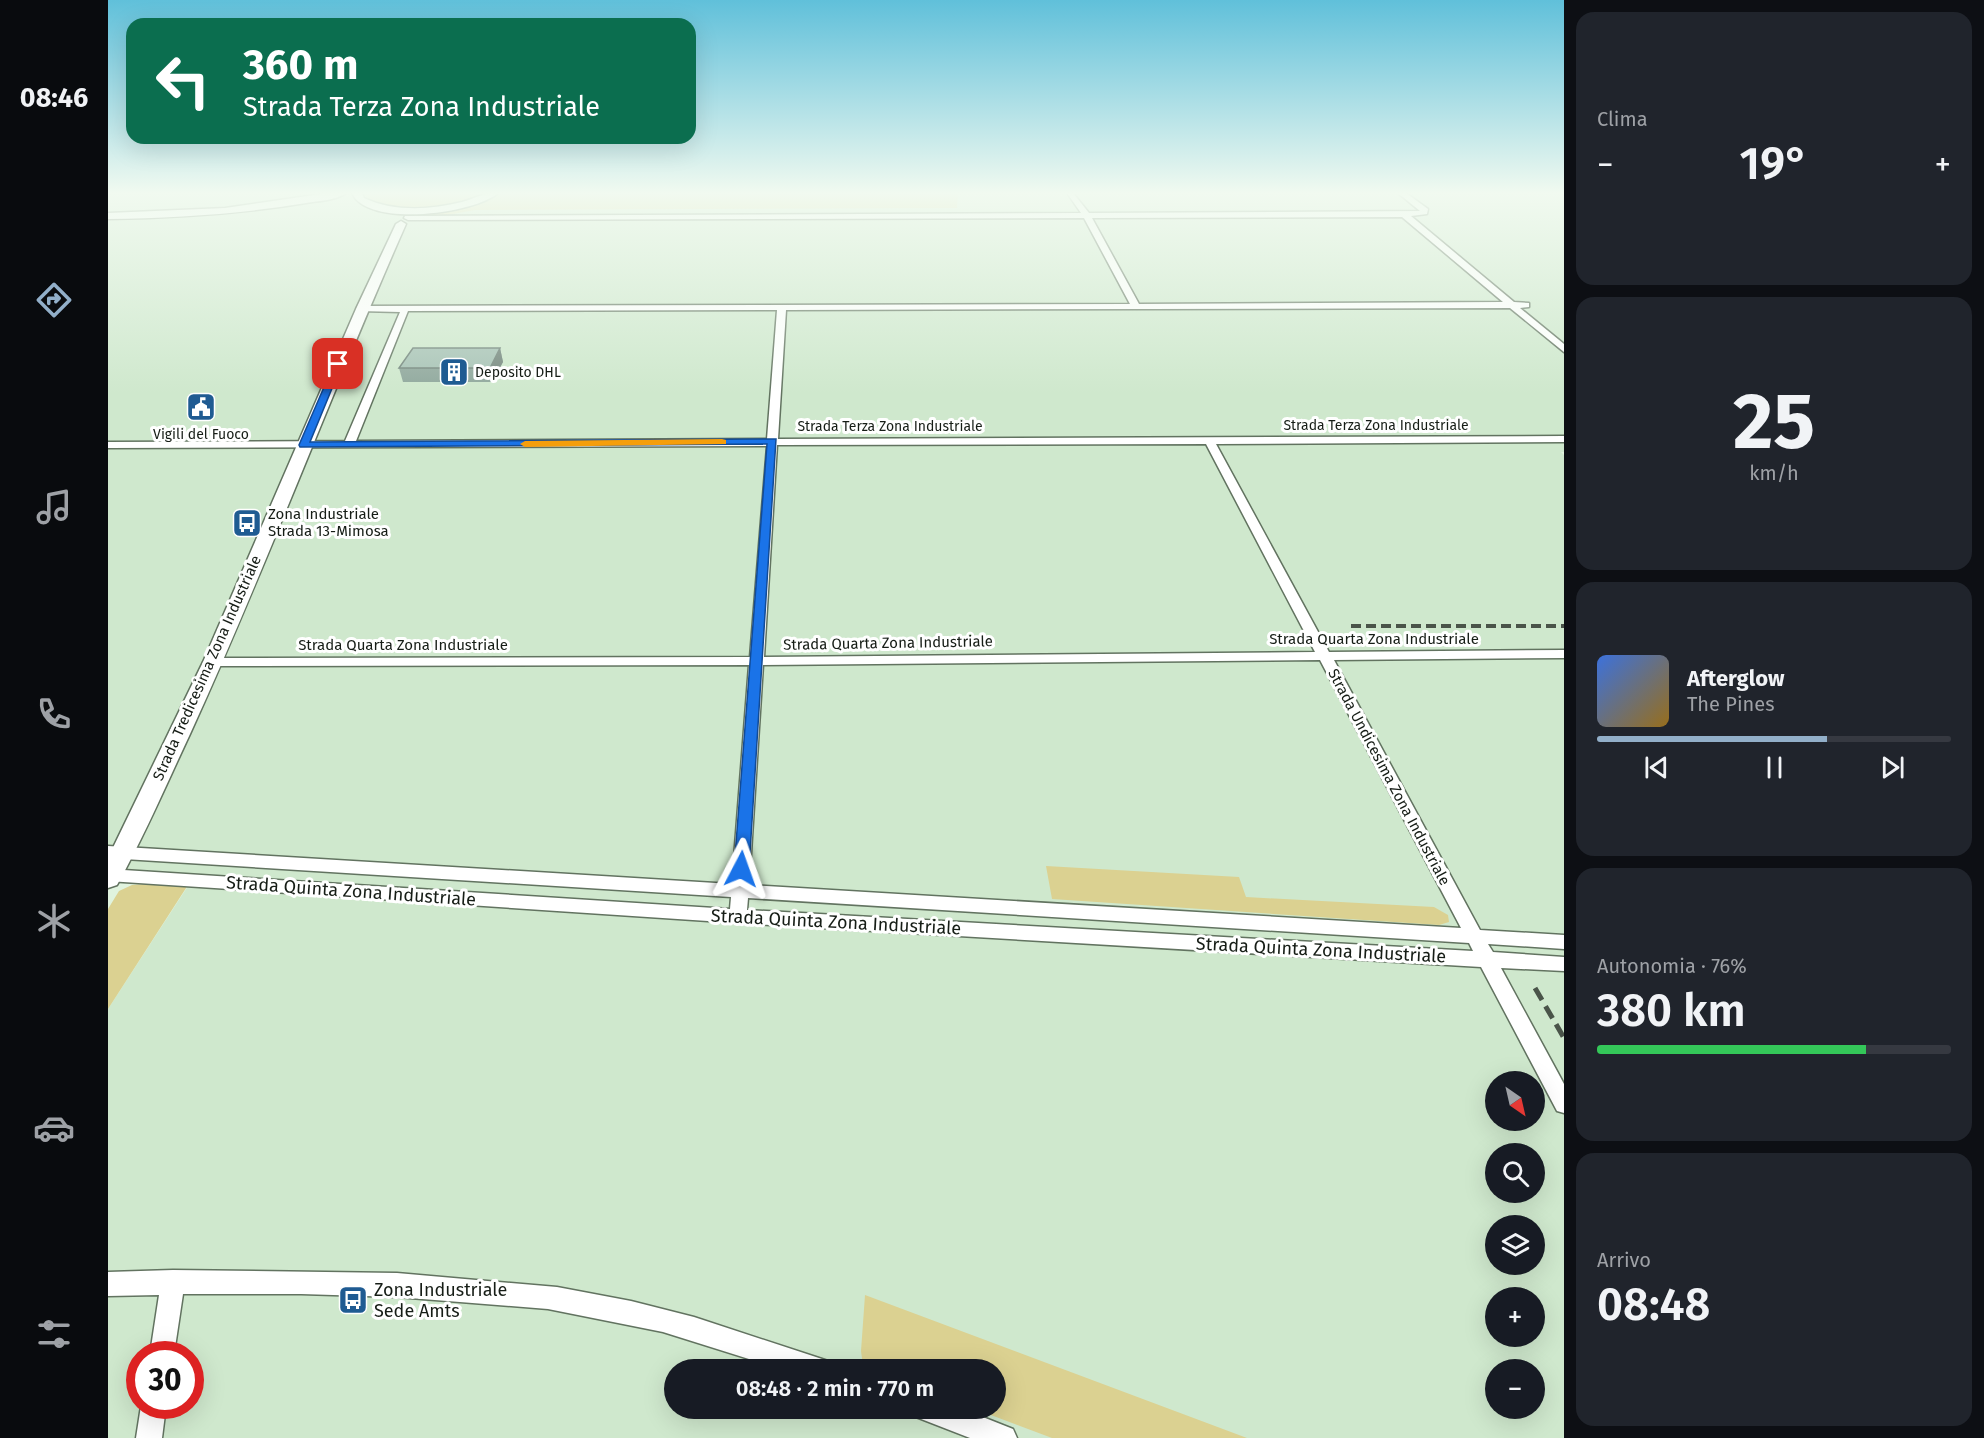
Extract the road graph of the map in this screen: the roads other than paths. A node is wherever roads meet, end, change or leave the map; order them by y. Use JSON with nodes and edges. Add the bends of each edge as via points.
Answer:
{"nodes":[{"id":1,"x":385,"y":260,"type":"edge"},
{"id":2,"x":1111,"y":260,"type":"edge"},
{"id":3,"x":1459,"y":260,"type":"edge"},
{"id":4,"x":1473,"y":260,"type":"edge"},
{"id":5,"x":1512,"y":305,"type":"junction"},
{"id":6,"x":1526,"y":305,"type":"junction"},
{"id":7,"x":1136,"y":306,"type":"junction"},
{"id":8,"x":782,"y":307,"type":"junction"},
{"id":9,"x":362,"y":309,"type":"junction"},
{"id":10,"x":405,"y":309,"type":"junction"},
{"id":11,"x":1564,"y":337,"type":"edge"},
{"id":12,"x":1564,"y":349,"type":"edge"},
{"id":13,"x":1564,"y":439,"type":"edge"},
{"id":14,"x":1521,"y":443,"type":"junction"},
{"id":15,"x":349,"y":444,"type":"junction"},
{"id":16,"x":108,"y":445,"type":"edge"},
{"id":17,"x":1211,"y":445,"type":"junction"},
{"id":18,"x":772,"y":446,"type":"junction"},
{"id":19,"x":1564,"y":447,"type":"edge"},
{"id":20,"x":465,"y":448,"type":"junction"},
{"id":21,"x":302,"y":449,"type":"junction"},
{"id":22,"x":108,"y":454,"type":"edge"},
{"id":23,"x":1564,"y":654,"type":"edge"},
{"id":24,"x":1324,"y":656,"type":"junction"},
{"id":25,"x":756,"y":661,"type":"junction"},
{"id":26,"x":213,"y":662,"type":"junction"},
{"id":27,"x":111,"y":867,"type":"edge"},
{"id":28,"x":740,"y":892,"type":"junction"},
{"id":29,"x":859,"y":899,"type":"junction"},
{"id":30,"x":738,"y":916,"type":"junction"},
{"id":31,"x":857,"y":923,"type":"junction"},
{"id":32,"x":1474,"y":936,"type":"junction"},
{"id":33,"x":1564,"y":942,"type":"edge"},
{"id":34,"x":1487,"y":960,"type":"junction"},
{"id":35,"x":1564,"y":964,"type":"edge"},
{"id":36,"x":1564,"y":1104,"type":"edge"},
{"id":37,"x":173,"y":1282,"type":"junction"},
{"id":38,"x":108,"y":1284,"type":"edge"},
{"id":39,"x":164,"y":1341,"type":"edge"},
{"id":40,"x":790,"y":1359,"type":"edge"},
{"id":41,"x":152,"y":1419,"type":"edge"},
{"id":42,"x":953,"y":1419,"type":"edge"},
{"id":43,"x":149,"y":1438,"type":"edge"},
{"id":44,"x":1004,"y":1438,"type":"edge"}],
"edges":[{"from":1,"to":9,"type":"main road","name":"Strada Tredicesima Zona Industriale"},
{"from":2,"to":7,"type":"street"},
{"from":3,"to":5,"type":"street"},
{"from":4,"to":6,"type":"street"},
{"from":5,"to":6,"type":"street"},
{"from":5,"to":7,"type":"street"},
{"from":5,"to":12,"type":"street"},
{"from":6,"to":11,"type":"street"},
{"from":7,"to":8,"type":"street"},
{"from":8,"to":10,"type":"street"},
{"from":8,"to":18,"type":"street"},
{"from":9,"to":10,"type":"street"},
{"from":9,"to":21,"type":"main road","name":"Strada Tredicesima Zona Industriale"},
{"from":10,"to":15,"type":"street"},
{"from":13,"to":14,"type":"street","name":"Strada Terza Zona Industriale"},
{"from":14,"to":17,"type":"street","name":"Strada Terza Zona Industriale"},
{"from":14,"to":19,"type":"street","name":"Strada Terza Zona Industriale"},
{"from":15,"to":20,"type":"street","name":"Strada Terza Zona Industriale"},
{"from":15,"to":21,"type":"street","name":"Strada Terza Zona Industriale"},
{"from":16,"to":21,"type":"street","name":"Strada Terza Zona Industriale"},
{"from":17,"to":18,"type":"street","name":"Strada Terza Zona Industriale"},
{"from":17,"to":24,"type":"street","name":"Strada Undicesima Zona Industriale"},
{"from":18,"to":20,"type":"street","name":"Strada Terza Zona Industriale"},
{"from":18,"to":25,"type":"street"},
{"from":20,"to":21,"type":"street","name":"Strada Terza Zona Industriale"},
{"from":21,"to":22,"type":"street","name":"Strada Terza Zona Industriale"},
{"from":21,"to":26,"type":"main road","name":"Strada Tredicesima Zona Industriale"},
{"from":23,"to":24,"type":"street","name":"Strada Quarta Zona Industriale"},
{"from":24,"to":25,"type":"street","name":"Strada Quarta Zona Industriale"},
{"from":24,"to":32,"type":"street","name":"Strada Undicesima Zona Industriale"},
{"from":25,"to":26,"type":"street","name":"Strada Quarta Zona Industriale"},
{"from":25,"to":28,"type":"street"},
{"from":26,"to":27,"type":"main road","name":"Strada Tredicesima Zona Industriale"},
{"from":27,"to":28,"type":"street","name":"Strada Quinta Zona Industriale"},
{"from":27,"to":30,"type":"street","name":"Strada Quinta Zona Industriale"},
{"from":28,"to":29,"type":"street","name":"Strada Quinta Zona Industriale"},
{"from":28,"to":30,"type":"street"},
{"from":29,"to":31,"type":"street"},
{"from":29,"to":32,"type":"street","name":"Strada Quinta Zona Industriale"},
{"from":30,"to":31,"type":"street","name":"Strada Quinta Zona Industriale"},
{"from":31,"to":34,"type":"street","name":"Strada Quinta Zona Industriale"},
{"from":32,"to":33,"type":"street","name":"Strada Quinta Zona Industriale"},
{"from":32,"to":34,"type":"street","name":"Strada Undicesima Zona Industriale"},
{"from":34,"to":35,"type":"street","name":"Strada Quinta Zona Industriale"},
{"from":34,"to":36,"type":"street","name":"Strada Undicesima Zona Industriale"},
{"from":37,"to":38,"type":"street"},
{"from":37,"to":39,"type":"street"},
{"from":37,"to":40,"type":"street","via":[[438,1286],[564,1300],[682,1324]]},
{"from":41,"to":43,"type":"street"},
{"from":42,"to":44,"type":"street"}]}
